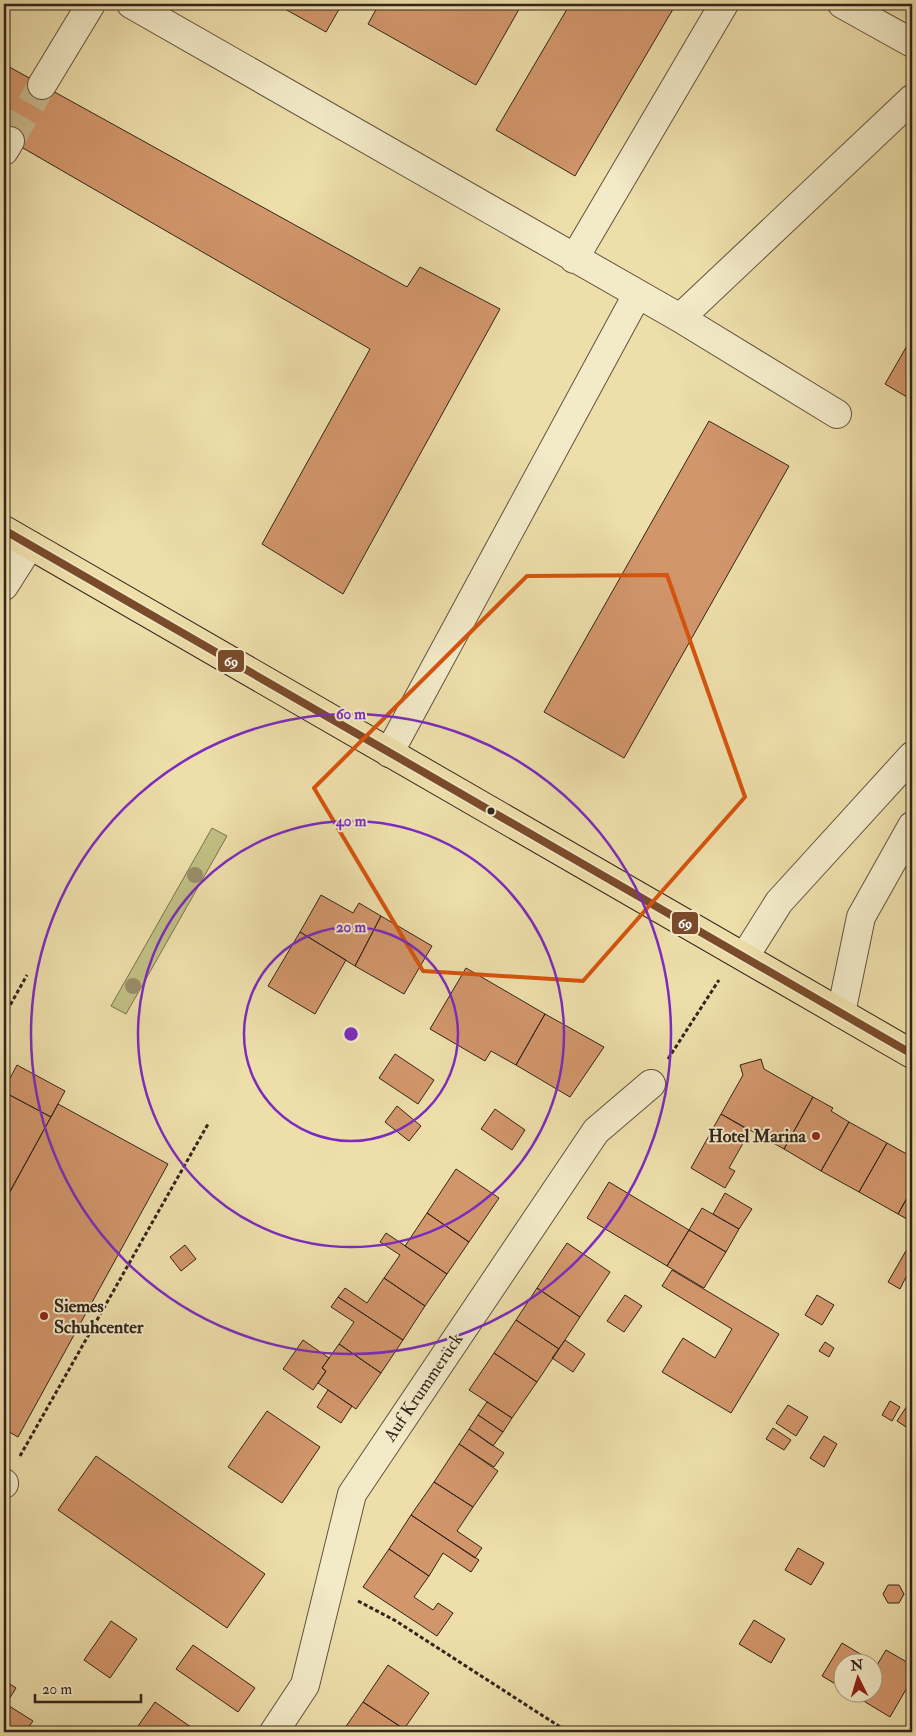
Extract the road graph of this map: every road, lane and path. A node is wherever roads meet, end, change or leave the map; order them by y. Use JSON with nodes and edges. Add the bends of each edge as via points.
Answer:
{"nodes":[{"id":1,"x":91,"y":4,"type":"edge"},
{"id":2,"x":131,"y":4,"type":"edge"},
{"id":3,"x":724,"y":4,"type":"edge"},
{"id":4,"x":842,"y":4,"type":"edge"},
{"id":5,"x":912,"y":42,"type":"edge"},
{"id":6,"x":42,"y":85,"type":"tunnel mouth"},
{"id":7,"x":912,"y":99,"type":"edge"},
{"id":8,"x":574,"y":259,"type":"junction"},
{"id":9,"x":636,"y":295,"type":"junction"},
{"id":10,"x":680,"y":318,"type":"junction"},
{"id":11,"x":837,"y":414,"type":"dead end"},
{"id":12,"x":4,"y":530,"type":"edge"},
{"id":13,"x":30,"y":545,"type":"junction"},
{"id":14,"x":4,"y":586,"type":"edge"},
{"id":15,"x":389,"y":753,"type":"junction"},
{"id":16,"x":912,"y":756,"type":"edge"},
{"id":17,"x":912,"y":826,"type":"edge"},
{"id":18,"x":741,"y":954,"type":"junction"},
{"id":19,"x":27,"y":975,"type":"dead end"},
{"id":20,"x":841,"y":1013,"type":"junction"},
{"id":21,"x":4,"y":1016,"type":"edge"},
{"id":22,"x":912,"y":1054,"type":"edge"},
{"id":23,"x":651,"y":1084,"type":"joint"},
{"id":24,"x":208,"y":1124,"type":"dead end"},
{"id":25,"x":4,"y":1483,"type":"edge"},
{"id":26,"x":329,"y":1585,"type":"junction"},
{"id":27,"x":274,"y":1732,"type":"edge"},
{"id":28,"x":568,"y":1732,"type":"edge"}],
"edges":[{"from":1,"to":6,"type":"street"},
{"from":2,"to":8,"type":"street"},
{"from":3,"to":8,"type":"street"},
{"from":4,"to":5,"type":"street"},
{"from":7,"to":10,"type":"street"},
{"from":8,"to":9,"type":"street"},
{"from":9,"to":10,"type":"street"},
{"from":9,"to":15,"type":"street"},
{"from":10,"to":11,"type":"street"},
{"from":12,"to":13,"type":"main road"},
{"from":13,"to":14,"type":"street"},
{"from":13,"to":15,"type":"main road"},
{"from":15,"to":18,"type":"main road"},
{"from":16,"to":18,"type":"street","via":[[779,902]]},
{"from":17,"to":20,"type":"street","via":[[861,916]]},
{"from":18,"to":20,"type":"main road"},
{"from":18,"to":23,"type":"path"},
{"from":19,"to":21,"type":"path"},
{"from":20,"to":22,"type":"main road"},
{"from":23,"to":26,"type":"street","name":"Auf Krummerück","via":[[596,1131],[352,1494]]},
{"from":24,"to":25,"type":"path"},
{"from":26,"to":27,"type":"street","name":"Auf Krummerück","via":[[304,1685]]},
{"from":26,"to":28,"type":"path","via":[[396,1621]]}]}
